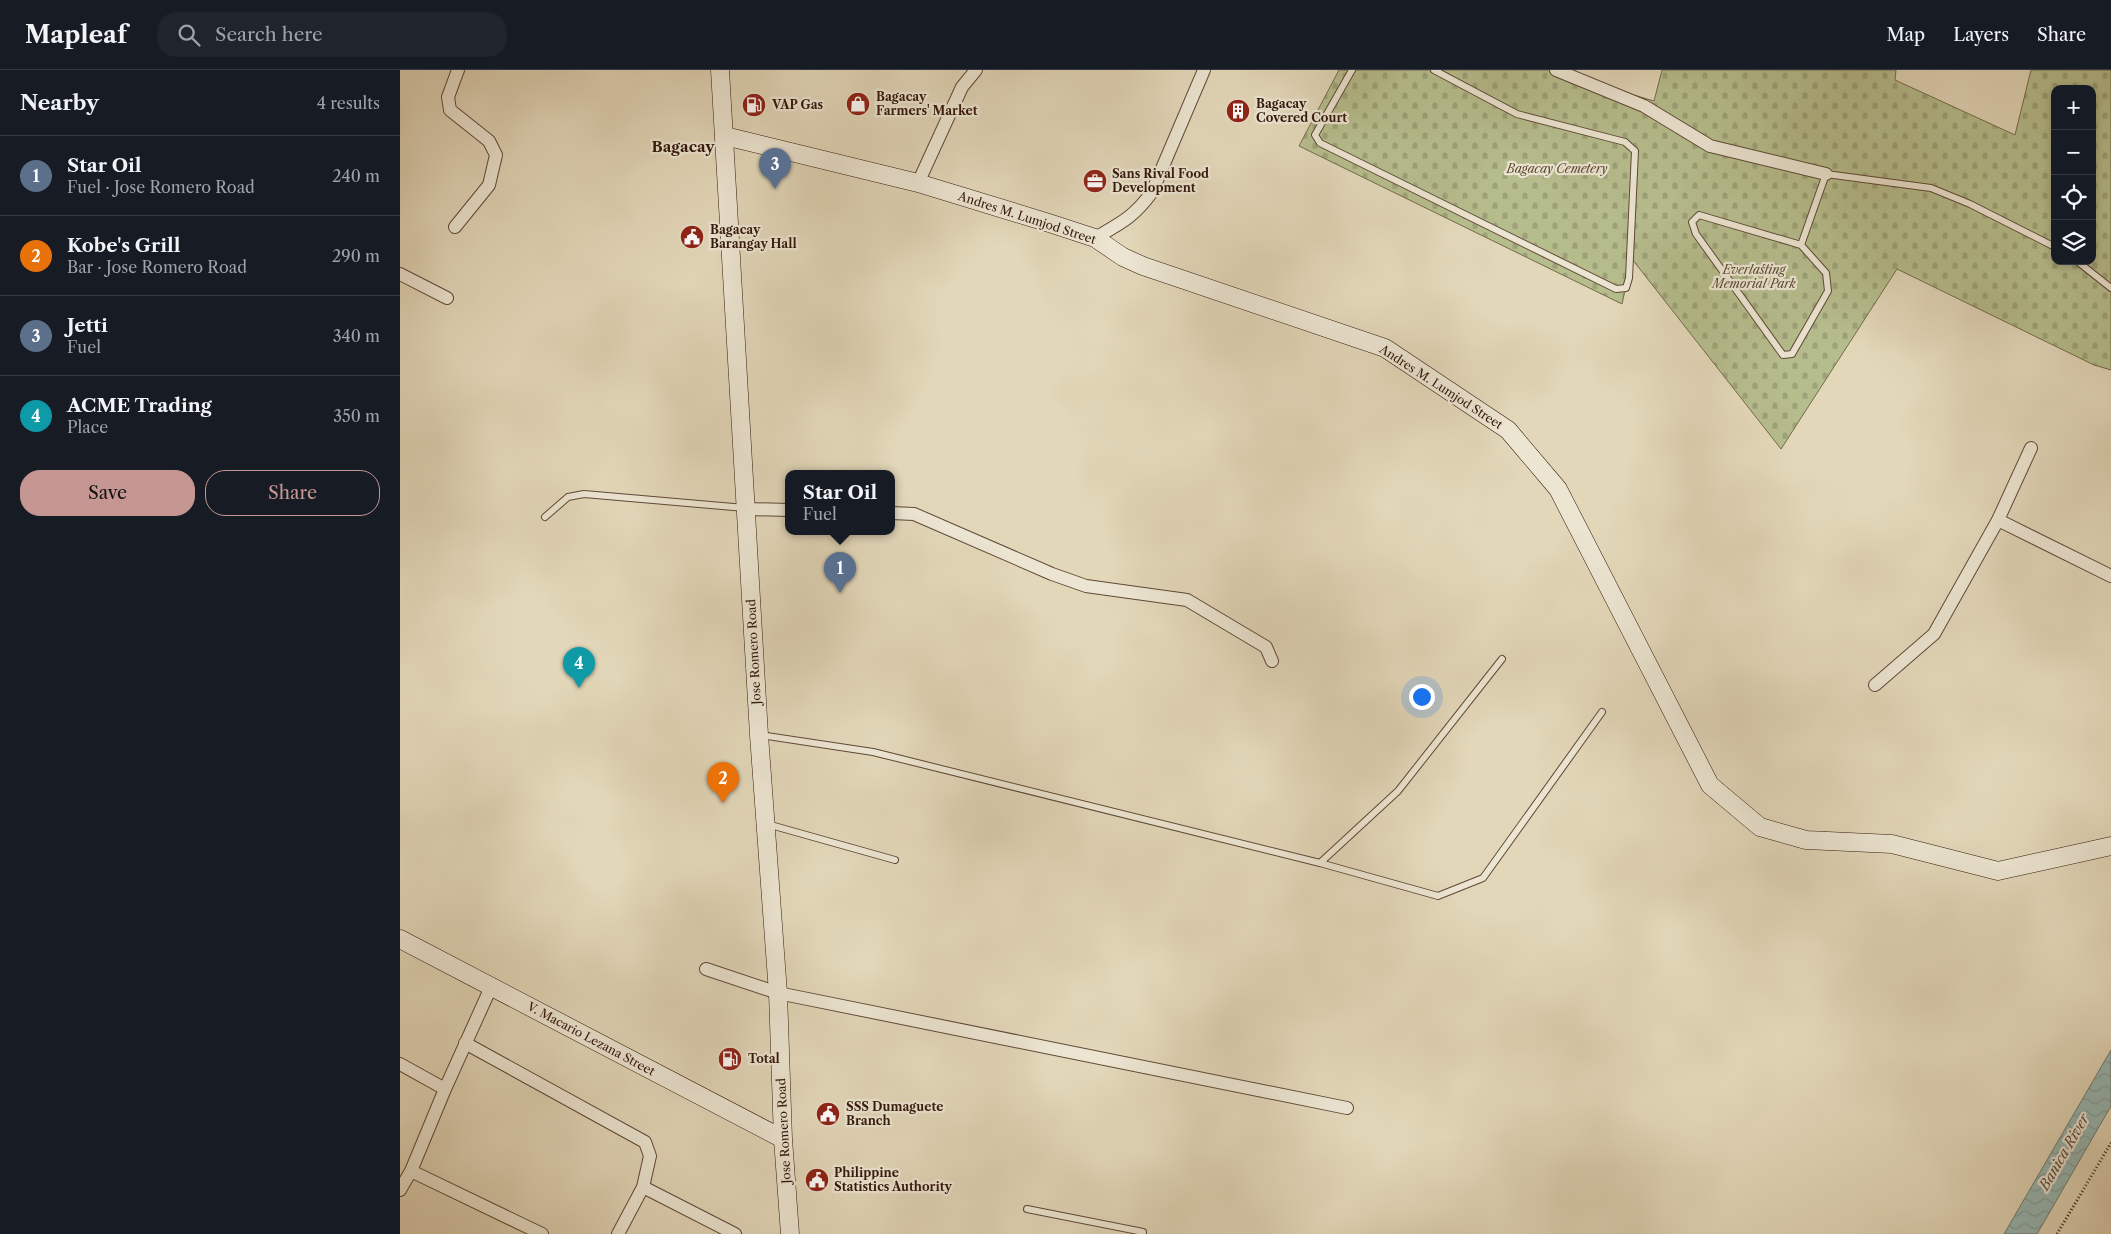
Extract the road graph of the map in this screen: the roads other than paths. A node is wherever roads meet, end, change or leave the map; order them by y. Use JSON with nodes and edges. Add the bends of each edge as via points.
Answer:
{"nodes":[{"id":1,"x":458,"y":70,"type":"edge"},
{"id":2,"x":720,"y":70,"type":"edge"},
{"id":3,"x":976,"y":70,"type":"edge"},
{"id":4,"x":1204,"y":70,"type":"edge"},
{"id":5,"x":1352,"y":70,"type":"edge"},
{"id":6,"x":1434,"y":70,"type":"edge"},
{"id":7,"x":1556,"y":70,"type":"edge"},
{"id":8,"x":725,"y":136,"type":"junction"},
{"id":9,"x":1826,"y":174,"type":"junction"},
{"id":10,"x":918,"y":183,"type":"junction"},
{"id":11,"x":455,"y":227,"type":"dead end"},
{"id":12,"x":1095,"y":238,"type":"junction"},
{"id":13,"x":1801,"y":245,"type":"junction"},
{"id":14,"x":2051,"y":245,"type":"edge"},
{"id":15,"x":2082,"y":265,"type":"edge"},
{"id":16,"x":400,"y":274,"type":"edge"},
{"id":17,"x":2111,"y":288,"type":"edge"},
{"id":18,"x":447,"y":298,"type":"dead end"},
{"id":19,"x":2031,"y":448,"type":"dead end"},
{"id":20,"x":746,"y":508,"type":"junction"},
{"id":21,"x":785,"y":510,"type":"edge"},
{"id":22,"x":895,"y":514,"type":"edge"},
{"id":23,"x":545,"y":517,"type":"dead end"},
{"id":24,"x":1998,"y":520,"type":"junction"},
{"id":25,"x":2111,"y":576,"type":"edge"},
{"id":26,"x":1502,"y":659,"type":"dead end"},
{"id":27,"x":1272,"y":661,"type":"dead end"},
{"id":28,"x":1875,"y":685,"type":"dead end"},
{"id":29,"x":1602,"y":712,"type":"dead end"},
{"id":30,"x":759,"y":735,"type":"junction"},
{"id":31,"x":765,"y":824,"type":"junction"},
{"id":32,"x":2111,"y":846,"type":"edge"},
{"id":33,"x":895,"y":860,"type":"dead end"},
{"id":34,"x":1320,"y":863,"type":"junction"},
{"id":35,"x":400,"y":939,"type":"edge"},
{"id":36,"x":706,"y":969,"type":"dead end"},
{"id":37,"x":491,"y":986,"type":"junction"},
{"id":38,"x":778,"y":993,"type":"junction"},
{"id":39,"x":466,"y":1042,"type":"junction"},
{"id":40,"x":400,"y":1064,"type":"edge"},
{"id":41,"x":445,"y":1089,"type":"junction"},
{"id":42,"x":1347,"y":1108,"type":"dead end"},
{"id":43,"x":783,"y":1139,"type":"junction"},
{"id":44,"x":411,"y":1171,"type":"junction"},
{"id":45,"x":644,"y":1187,"type":"junction"},
{"id":46,"x":400,"y":1190,"type":"edge"},
{"id":47,"x":1027,"y":1209,"type":"dead end"},
{"id":48,"x":542,"y":1234,"type":"edge"},
{"id":49,"x":618,"y":1234,"type":"edge"},
{"id":50,"x":735,"y":1234,"type":"edge"},
{"id":51,"x":790,"y":1234,"type":"edge"},
{"id":52,"x":1143,"y":1234,"type":"edge"}],
"edges":[{"from":1,"to":11,"type":"street","via":[[448,97],[450,110],[489,141],[496,155],[489,185]]},
{"from":2,"to":8,"type":"main road","name":"Jose Romero Road"},
{"from":3,"to":10,"type":"street","via":[[962,87]]},
{"from":4,"to":12,"type":"street","via":[[1152,192],[1130,218]]},
{"from":5,"to":6,"type":"lane","via":[[1315,135],[1320,143],[1616,289],[1626,288],[1635,151],[1625,142],[1517,114]]},
{"from":7,"to":9,"type":"street","via":[[1644,106],[1710,146]]},
{"from":8,"to":10,"type":"main road","name":"Andres M. Lumjod Street"},
{"from":8,"to":20,"type":"main road","name":"Jose Romero Road"},
{"from":9,"to":13,"type":"lane"},
{"from":9,"to":14,"type":"lane","via":[[1931,188]]},
{"from":10,"to":12,"type":"main road","name":"Andres M. Lumjod Street"},
{"from":12,"to":32,"type":"main road","name":"Andres M. Lumjod Street","via":[[1143,266],[1385,348],[1508,430],[1558,489],[1710,785],[1760,827],[1806,840],[1892,844],[1998,870]]},
{"from":13,"to":13,"type":"lane","via":[[1699,215],[1692,222],[1696,234],[1783,355],[1792,354],[1828,291],[1826,273]]},
{"from":15,"to":17,"type":"lane"},
{"from":16,"to":18,"type":"street"},
{"from":19,"to":24,"type":"street"},
{"from":20,"to":21,"type":"street"},
{"from":20,"to":23,"type":"lane","via":[[584,494],[568,497]]},
{"from":20,"to":30,"type":"main road","name":"Jose Romero Road"},
{"from":22,"to":27,"type":"street","via":[[914,514],[1086,586],[1187,600],[1266,648]]},
{"from":24,"to":25,"type":"street"},
{"from":24,"to":28,"type":"street","via":[[1934,634]]},
{"from":26,"to":34,"type":"lane","via":[[1398,792]]},
{"from":29,"to":34,"type":"lane","via":[[1483,878],[1438,896]]},
{"from":30,"to":31,"type":"main road","name":"Jose Romero Road"},
{"from":30,"to":34,"type":"lane","via":[[872,752]]},
{"from":31,"to":33,"type":"lane"},
{"from":31,"to":38,"type":"main road","name":"Jose Romero Road"},
{"from":35,"to":37,"type":"main road","name":"V. Macario Lezana Street"},
{"from":36,"to":38,"type":"street"},
{"from":37,"to":39,"type":"street"},
{"from":37,"to":43,"type":"main road","name":"V. Macario Lezana Street"},
{"from":38,"to":42,"type":"street"},
{"from":38,"to":43,"type":"main road","name":"Jose Romero Road"},
{"from":39,"to":41,"type":"street"},
{"from":39,"to":45,"type":"street","via":[[645,1142],[650,1156]]},
{"from":40,"to":41,"type":"street"},
{"from":41,"to":44,"type":"street"},
{"from":43,"to":51,"type":"main road","name":"Jose Romero Road"},
{"from":44,"to":46,"type":"street"},
{"from":44,"to":48,"type":"street"},
{"from":45,"to":49,"type":"street"},
{"from":45,"to":50,"type":"street"},
{"from":47,"to":52,"type":"lane"}]}
